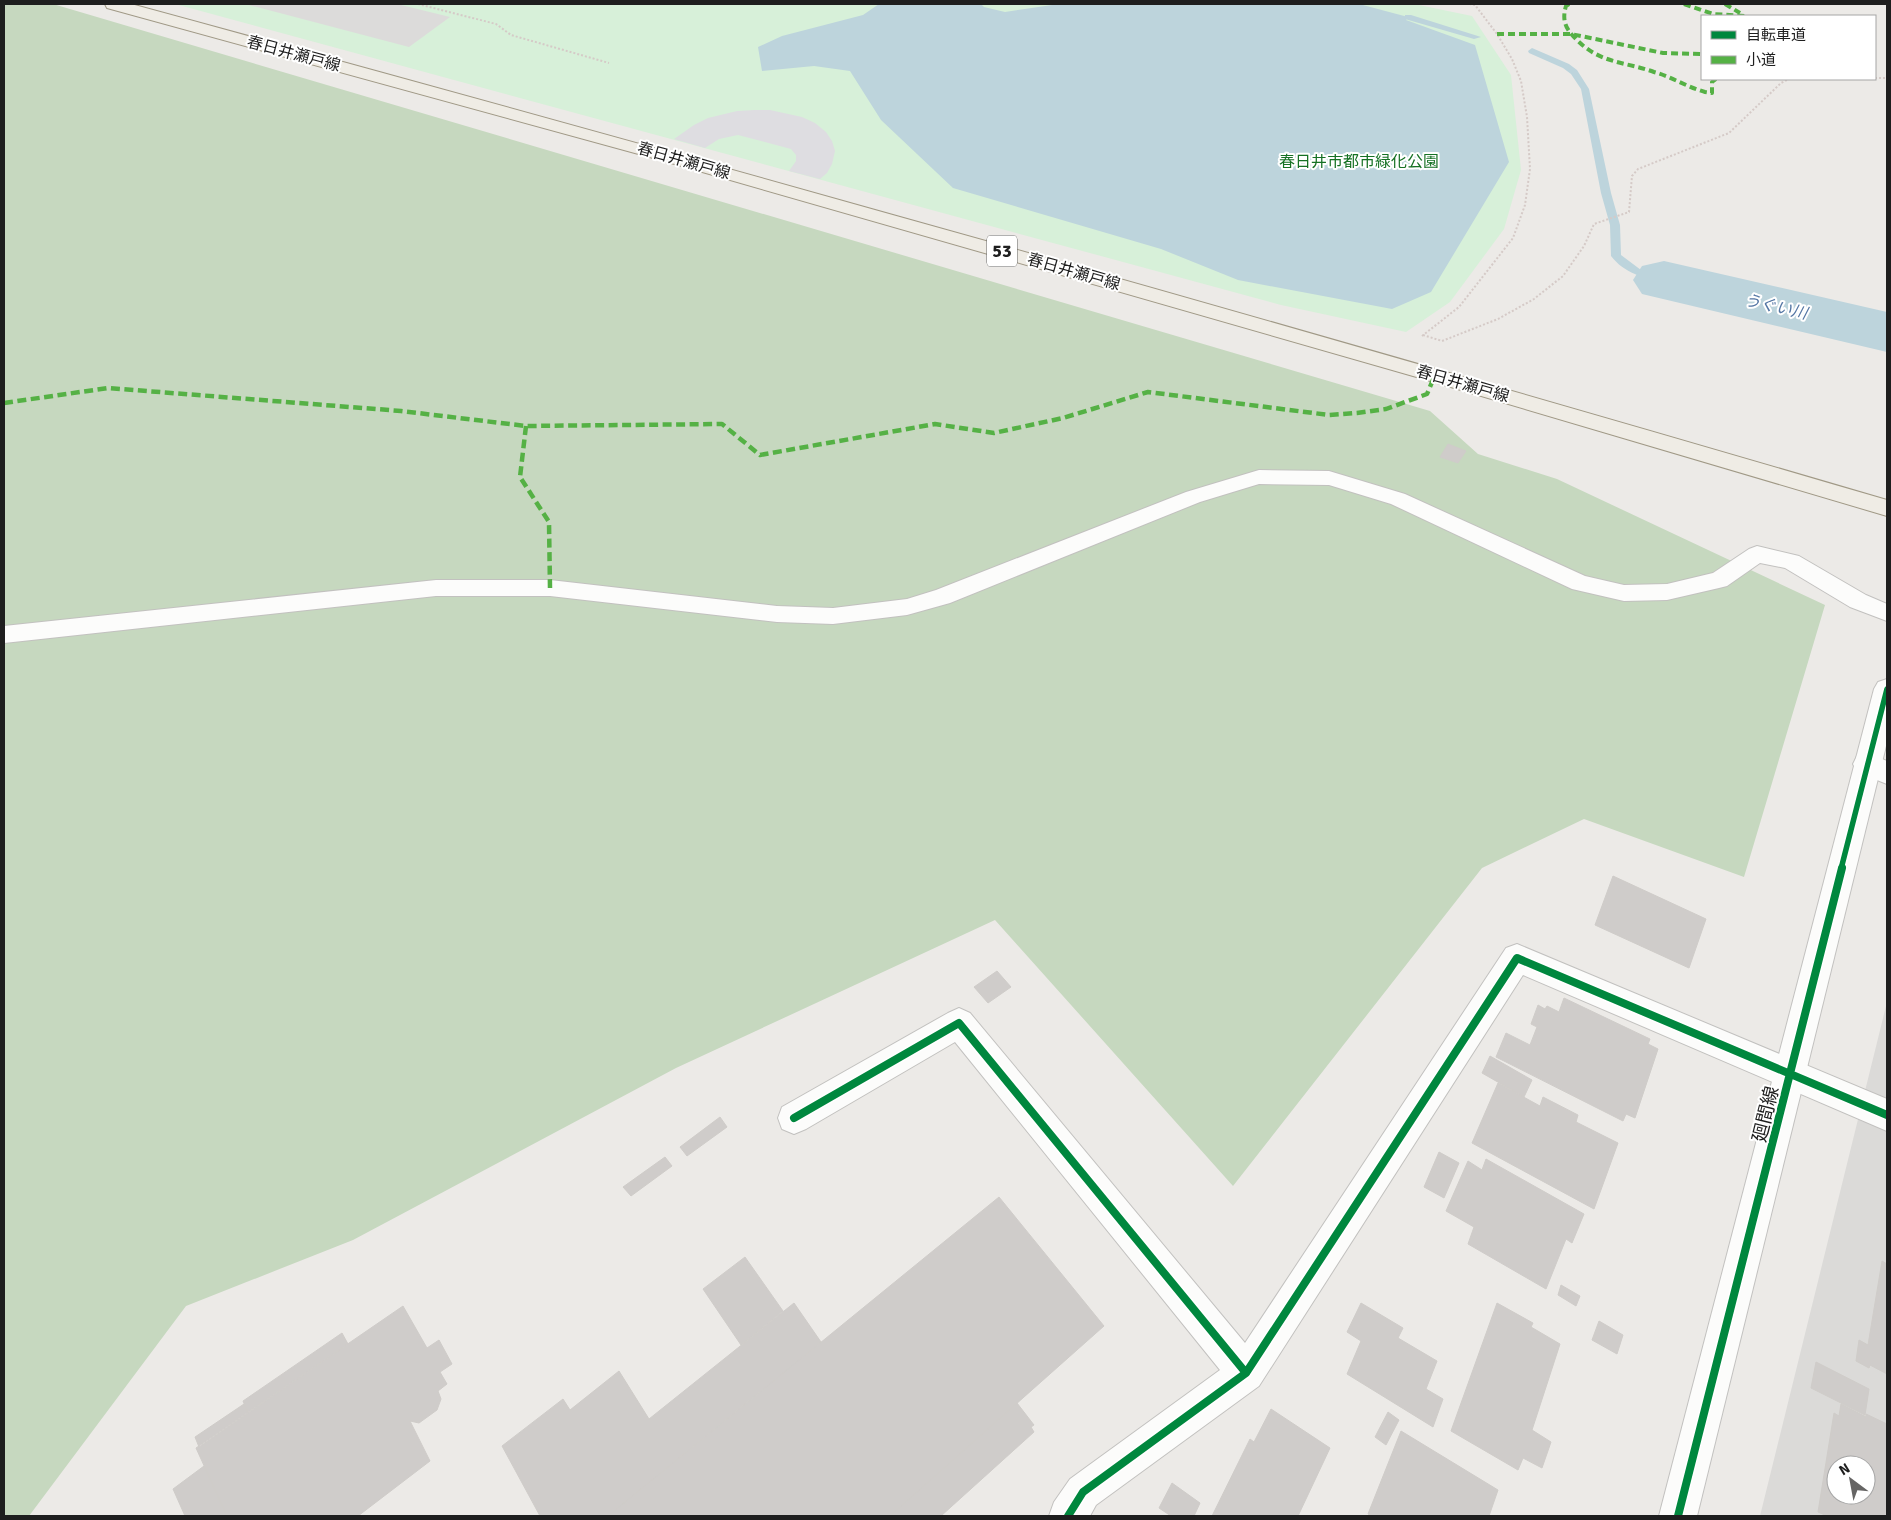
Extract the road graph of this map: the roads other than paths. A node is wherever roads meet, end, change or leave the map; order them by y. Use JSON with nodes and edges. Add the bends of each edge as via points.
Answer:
{"nodes":[{"id":1,"x":113,"y":4,"type":"edge"},
{"id":2,"x":1887,"y":508,"type":"edge"},
{"id":3,"x":1887,"y":613,"type":"edge"},
{"id":4,"x":4,"y":635,"type":"edge"},
{"id":5,"x":1887,"y":689,"type":"edge"},
{"id":6,"x":1877,"y":769,"type":"edge"},
{"id":7,"x":1790,"y":1074,"type":"junction"},
{"id":8,"x":1887,"y":1115,"type":"edge"},
{"id":9,"x":794,"y":1118,"type":"dead end"},
{"id":10,"x":1246,"y":1373,"type":"junction"},
{"id":11,"x":1068,"y":1516,"type":"edge"},
{"id":12,"x":1678,"y":1516,"type":"edge"}],
"edges":[{"from":1,"to":2,"type":"main road","name":"春日井瀬戸線","number":"53","via":[[671,156]]},
{"from":3,"to":4,"type":"lane","via":[[1858,601],[1792,562],[1757,554],[1719,580],[1667,592],[1624,592],[1580,583],[1398,499],[1329,478],[1259,477],[1193,497],[942,597],[876,612],[833,616],[777,614],[550,588],[436,588]]},
{"from":5,"to":6,"type":"street","name":"廻間線"},
{"from":6,"to":7,"type":"street","name":"廻間線"},
{"from":7,"to":8,"type":"street"},
{"from":7,"to":10,"type":"street","via":[[1517,958]]},
{"from":7,"to":12,"type":"street","name":"廻間線"},
{"from":9,"to":10,"type":"street","via":[[960,1023]]},
{"from":10,"to":11,"type":"street","via":[[1083,1492]]}]}
